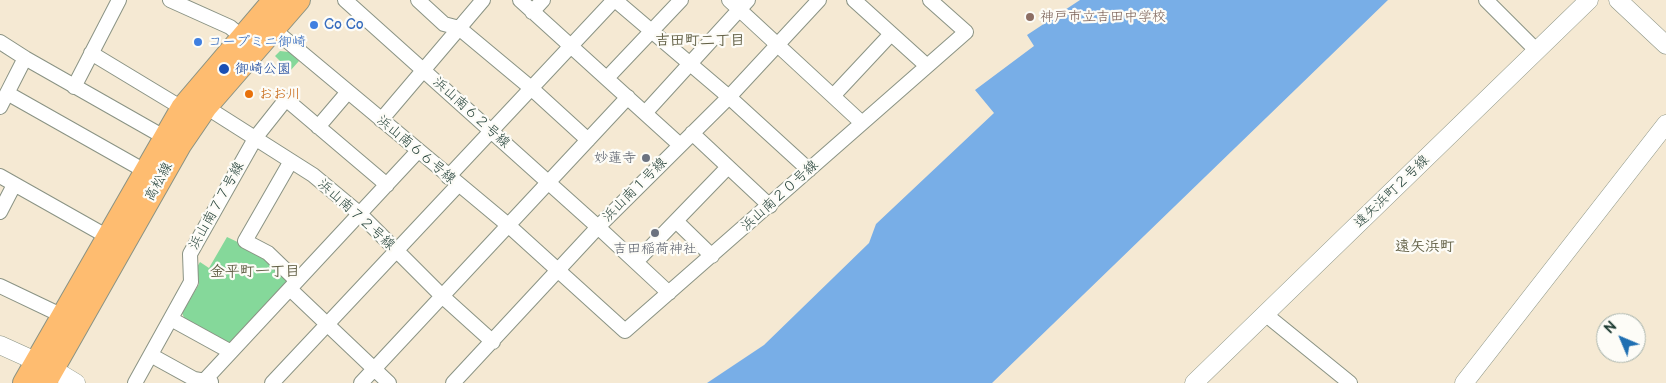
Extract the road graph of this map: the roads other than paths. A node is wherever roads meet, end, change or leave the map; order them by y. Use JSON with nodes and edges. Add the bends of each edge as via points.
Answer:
{"nodes":[{"id":1,"x":119,"y":0,"type":"edge"},
{"id":2,"x":170,"y":0,"type":"edge"},
{"id":3,"x":274,"y":0,"type":"edge"},
{"id":4,"x":299,"y":0,"type":"edge"},
{"id":5,"x":345,"y":0,"type":"edge"},
{"id":6,"x":418,"y":0,"type":"edge"},
{"id":7,"x":483,"y":0,"type":"edge"},
{"id":8,"x":520,"y":0,"type":"edge"},
{"id":9,"x":543,"y":0,"type":"edge"},
{"id":10,"x":615,"y":0,"type":"edge"},
{"id":11,"x":680,"y":0,"type":"edge"},
{"id":12,"x":820,"y":0,"type":"edge"},
{"id":13,"x":854,"y":0,"type":"edge"},
{"id":14,"x":1486,"y":0,"type":"edge"},
{"id":15,"x":1589,"y":0,"type":"edge"},
{"id":16,"x":1618,"y":0,"type":"edge"},
{"id":17,"x":738,"y":3,"type":"edge"},
{"id":18,"x":939,"y":3,"type":"edge"},
{"id":19,"x":532,"y":12,"type":"junction"},
{"id":20,"x":459,"y":28,"type":"junction"},
{"id":21,"x":273,"y":29,"type":"junction"},
{"id":22,"x":651,"y":31,"type":"junction"},
{"id":23,"x":890,"y":34,"type":"junction"},
{"id":24,"x":0,"y":42,"type":"edge"},
{"id":25,"x":249,"y":42,"type":"junction"},
{"id":26,"x":777,"y":45,"type":"junction"},
{"id":27,"x":1666,"y":45,"type":"edge"},
{"id":28,"x":571,"y":46,"type":"junction"},
{"id":29,"x":1537,"y":51,"type":"junction"},
{"id":30,"x":91,"y":53,"type":"junction"},
{"id":31,"x":25,"y":58,"type":"junction"},
{"id":32,"x":690,"y":64,"type":"junction"},
{"id":33,"x":927,"y":66,"type":"junction"},
{"id":34,"x":423,"y":70,"type":"junction"},
{"id":35,"x":607,"y":78,"type":"junction"},
{"id":36,"x":74,"y":87,"type":"junction"},
{"id":37,"x":531,"y":88,"type":"junction"},
{"id":38,"x":7,"y":93,"type":"junction"},
{"id":39,"x":347,"y":93,"type":"junction"},
{"id":40,"x":833,"y":96,"type":"junction"},
{"id":41,"x":729,"y":97,"type":"junction"},
{"id":42,"x":628,"y":98,"type":"junction"},
{"id":43,"x":206,"y":106,"type":"junction"},
{"id":44,"x":0,"y":107,"type":"edge"},
{"id":45,"x":182,"y":108,"type":"junction"},
{"id":46,"x":645,"y":113,"type":"junction"},
{"id":47,"x":381,"y":120,"type":"junction"},
{"id":48,"x":862,"y":123,"type":"junction"},
{"id":49,"x":1666,"y":124,"type":"edge"},
{"id":50,"x":318,"y":127,"type":"junction"},
{"id":51,"x":491,"y":131,"type":"junction"},
{"id":52,"x":692,"y":133,"type":"junction"},
{"id":53,"x":164,"y":137,"type":"junction"},
{"id":54,"x":256,"y":137,"type":"junction"},
{"id":55,"x":588,"y":140,"type":"junction"},
{"id":56,"x":680,"y":145,"type":"junction"},
{"id":57,"x":418,"y":151,"type":"junction"},
{"id":58,"x":291,"y":161,"type":"junction"},
{"id":59,"x":728,"y":167,"type":"junction"},
{"id":60,"x":809,"y":170,"type":"junction"},
{"id":61,"x":145,"y":171,"type":"junction"},
{"id":62,"x":0,"y":176,"type":"edge"},
{"id":63,"x":453,"y":181,"type":"junction"},
{"id":64,"x":548,"y":182,"type":"junction"},
{"id":65,"x":14,"y":185,"type":"junction"},
{"id":66,"x":387,"y":185,"type":"junction"},
{"id":67,"x":770,"y":206,"type":"junction"},
{"id":68,"x":0,"y":212,"type":"edge"},
{"id":69,"x":360,"y":214,"type":"junction"},
{"id":70,"x":676,"y":221,"type":"junction"},
{"id":71,"x":508,"y":225,"type":"junction"},
{"id":72,"x":598,"y":227,"type":"junction"},
{"id":73,"x":108,"y":237,"type":"junction"},
{"id":74,"x":396,"y":250,"type":"junction"},
{"id":75,"x":712,"y":256,"type":"junction"},
{"id":76,"x":636,"y":262,"type":"junction"},
{"id":77,"x":559,"y":270,"type":"junction"},
{"id":78,"x":293,"y":285,"type":"junction"},
{"id":79,"x":0,"y":286,"type":"edge"},
{"id":80,"x":668,"y":293,"type":"junction"},
{"id":81,"x":442,"y":296,"type":"junction"},
{"id":82,"x":1265,"y":314,"type":"junction"},
{"id":83,"x":63,"y":316,"type":"junction"},
{"id":84,"x":171,"y":319,"type":"junction"},
{"id":85,"x":327,"y":325,"type":"junction"},
{"id":86,"x":493,"y":342,"type":"junction"},
{"id":87,"x":0,"y":345,"type":"edge"},
{"id":88,"x":231,"y":352,"type":"junction"},
{"id":89,"x":150,"y":357,"type":"junction"},
{"id":90,"x":374,"y":369,"type":"junction"},
{"id":91,"x":45,"y":371,"type":"edge"},
{"id":92,"x":207,"y":382,"type":"edge"},
{"id":93,"x":24,"y":383,"type":"edge"},
{"id":94,"x":76,"y":383,"type":"edge"},
{"id":95,"x":135,"y":383,"type":"edge"},
{"id":96,"x":272,"y":383,"type":"edge"},
{"id":97,"x":360,"y":383,"type":"edge"},
{"id":98,"x":389,"y":383,"type":"edge"},
{"id":99,"x":453,"y":383,"type":"edge"},
{"id":100,"x":1194,"y":383,"type":"edge"},
{"id":101,"x":1350,"y":383,"type":"edge"},
{"id":102,"x":1464,"y":383,"type":"edge"}],
"edges":[{"from":1,"to":30,"type":"street"},
{"from":2,"to":25,"type":"street","via":[[230,27]]},
{"from":3,"to":25,"type":"main road","name":"高松線"},
{"from":4,"to":21,"type":"main road","name":"高松線"},
{"from":5,"to":34,"type":"street","name":"浜山南６２号線"},
{"from":6,"to":20,"type":"street","via":[[444,24]]},
{"from":7,"to":20,"type":"street"},
{"from":8,"to":19,"type":"street"},
{"from":9,"to":19,"type":"street"},
{"from":10,"to":22,"type":"street"},
{"from":10,"to":28,"type":"street"},
{"from":11,"to":22,"type":"street"},
{"from":12,"to":26,"type":"street","name":"浜山南１号線"},
{"from":13,"to":23,"type":"street"},
{"from":14,"to":29,"type":"street"},
{"from":15,"to":29,"type":"street","name":"遠矢浜町２号線"},
{"from":16,"to":27,"type":"street"},
{"from":17,"to":26,"type":"street"},
{"from":17,"to":32,"type":"street"},
{"from":18,"to":33,"type":"street","name":"浜山南２０号線","via":[[966,32]]},
{"from":19,"to":28,"type":"street"},
{"from":20,"to":34,"type":"street"},
{"from":20,"to":37,"type":"street"},
{"from":21,"to":25,"type":"main road","name":"高松線"},
{"from":21,"to":39,"type":"street","name":"浜山南６６号線"},
{"from":22,"to":32,"type":"street"},
{"from":22,"to":35,"type":"street"},
{"from":23,"to":33,"type":"street"},
{"from":23,"to":40,"type":"street"},
{"from":24,"to":31,"type":"street"},
{"from":25,"to":43,"type":"main road","name":"高松線"},
{"from":25,"to":45,"type":"main road","name":"高松線"},
{"from":26,"to":40,"type":"street"},
{"from":26,"to":41,"type":"street","name":"浜山南１号線"},
{"from":28,"to":35,"type":"street"},
{"from":28,"to":37,"type":"street"},
{"from":29,"to":82,"type":"street","name":"遠矢浜町２号線"},
{"from":30,"to":36,"type":"street"},
{"from":30,"to":45,"type":"street"},
{"from":31,"to":36,"type":"street"},
{"from":31,"to":38,"type":"street"},
{"from":32,"to":41,"type":"street"},
{"from":32,"to":46,"type":"street"},
{"from":33,"to":48,"type":"street","name":"浜山南２０号線"},
{"from":34,"to":47,"type":"street"},
{"from":34,"to":51,"type":"street","name":"浜山南６２号線"},
{"from":35,"to":42,"type":"street"},
{"from":36,"to":53,"type":"street"},
{"from":37,"to":51,"type":"street"},
{"from":37,"to":55,"type":"street"},
{"from":38,"to":44,"type":"street"},
{"from":38,"to":61,"type":"street"},
{"from":39,"to":47,"type":"street","name":"浜山南６６号線"},
{"from":39,"to":50,"type":"street"},
{"from":40,"to":48,"type":"street"},
{"from":41,"to":52,"type":"street","name":"浜山南１号線"},
{"from":41,"to":60,"type":"street"},
{"from":42,"to":46,"type":"street"},
{"from":42,"to":55,"type":"street"},
{"from":43,"to":54,"type":"street","name":"浜山南７２号線"},
{"from":43,"to":91,"type":"main road","name":"高松線"},
{"from":45,"to":53,"type":"main road","name":"高松線"},
{"from":46,"to":56,"type":"street"},
{"from":47,"to":57,"type":"street","name":"浜山南６６号線"},
{"from":48,"to":60,"type":"street","name":"浜山南２０号線"},
{"from":49,"to":102,"type":"street"},
{"from":50,"to":54,"type":"street","name":"浜山南７７号線","via":[[288,101]]},
{"from":50,"to":66,"type":"street"},
{"from":51,"to":63,"type":"street"},
{"from":51,"to":64,"type":"street","name":"浜山南６２号線"},
{"from":52,"to":56,"type":"street","name":"浜山南１号線"},
{"from":52,"to":59,"type":"street"},
{"from":53,"to":61,"type":"main road","name":"高松線"},
{"from":54,"to":58,"type":"street","name":"浜山南７２号線"},
{"from":54,"to":84,"type":"street","name":"浜山南７７号線","via":[[190,254],[191,282]]},
{"from":55,"to":64,"type":"street"},
{"from":56,"to":72,"type":"street","name":"浜山南１号線"},
{"from":57,"to":63,"type":"street","name":"浜山南６６号線"},
{"from":57,"to":66,"type":"street"},
{"from":58,"to":69,"type":"street","name":"浜山南７２号線"},
{"from":58,"to":78,"type":"street","via":[[245,241],[268,253]]},
{"from":59,"to":67,"type":"street"},
{"from":59,"to":70,"type":"street"},
{"from":60,"to":67,"type":"street","name":"浜山南２０号線"},
{"from":61,"to":73,"type":"main road","name":"高松線"},
{"from":62,"to":65,"type":"street"},
{"from":63,"to":71,"type":"street","name":"浜山南６６号線"},
{"from":63,"to":74,"type":"street"},
{"from":64,"to":71,"type":"street"},
{"from":64,"to":72,"type":"street","name":"浜山南６２号線"},
{"from":65,"to":68,"type":"street"},
{"from":65,"to":73,"type":"street"},
{"from":66,"to":69,"type":"street"},
{"from":67,"to":75,"type":"street","name":"浜山南２０号線"},
{"from":69,"to":74,"type":"street","name":"浜山南７２号線"},
{"from":69,"to":78,"type":"street"},
{"from":70,"to":75,"type":"street"},
{"from":70,"to":76,"type":"street"},
{"from":71,"to":77,"type":"street","name":"浜山南６６号線"},
{"from":71,"to":81,"type":"street"},
{"from":72,"to":76,"type":"street","name":"浜山南６２号線"},
{"from":72,"to":77,"type":"street","name":"浜山南１号線"},
{"from":73,"to":83,"type":"main road","name":"高松線"},
{"from":74,"to":81,"type":"street","name":"浜山南７２号線"},
{"from":74,"to":85,"type":"street"},
{"from":75,"to":80,"type":"street","name":"浜山南２０号線"},
{"from":76,"to":80,"type":"street","name":"浜山南６２号線"},
{"from":77,"to":80,"type":"street","name":"浜山南２０号線","via":[[625,331]]},
{"from":77,"to":86,"type":"street","name":"浜山南１号線"},
{"from":78,"to":85,"type":"street"},
{"from":78,"to":88,"type":"street"},
{"from":79,"to":83,"type":"street"},
{"from":81,"to":86,"type":"street","name":"浜山南７２号線"},
{"from":81,"to":90,"type":"street"},
{"from":82,"to":100,"type":"street","name":"遠矢浜町２号線"},
{"from":82,"to":101,"type":"street"},
{"from":83,"to":91,"type":"main road","name":"高松線"},
{"from":84,"to":88,"type":"street"},
{"from":84,"to":89,"type":"street","name":"浜山南７７号線"},
{"from":85,"to":90,"type":"street"},
{"from":85,"to":96,"type":"street"},
{"from":86,"to":99,"type":"street","name":"浜山南１号線"},
{"from":87,"to":91,"type":"street"},
{"from":88,"to":92,"type":"street"},
{"from":89,"to":92,"type":"street","via":[[194,380]]},
{"from":89,"to":95,"type":"street","name":"浜山南７７号線"},
{"from":90,"to":97,"type":"street"},
{"from":90,"to":98,"type":"street"},
{"from":91,"to":93,"type":"main road","name":"高松線"},
{"from":91,"to":94,"type":"street"}]}
